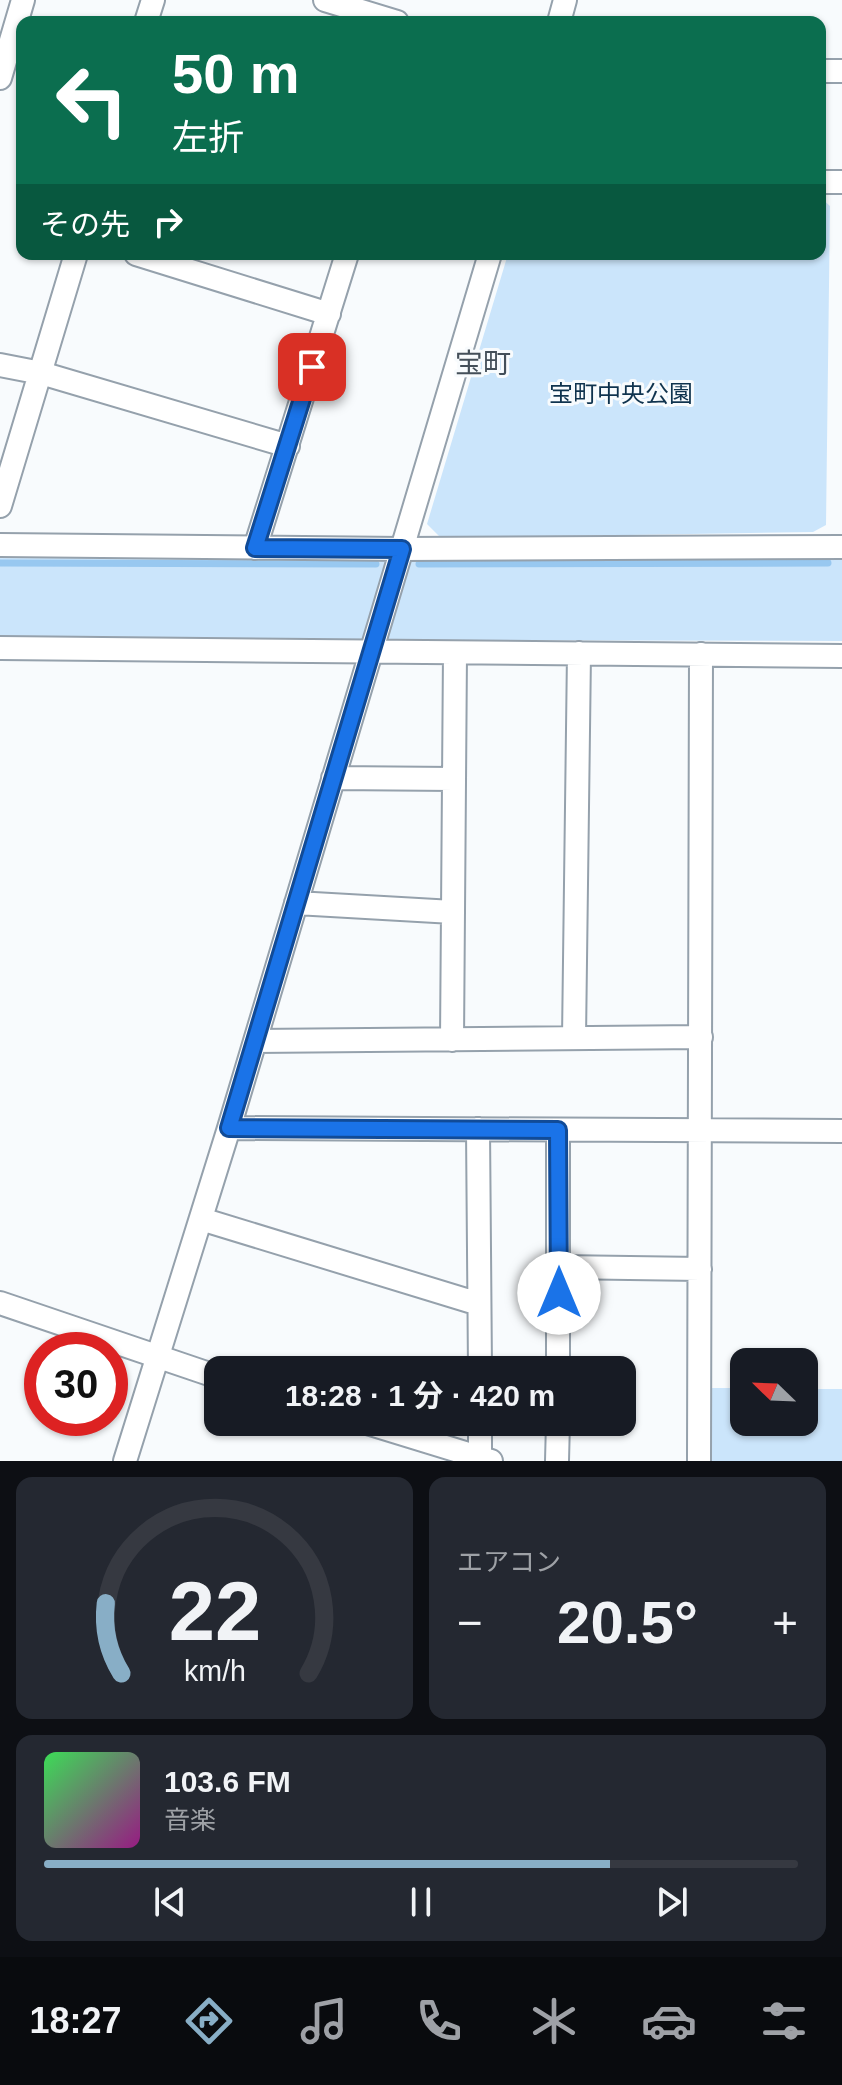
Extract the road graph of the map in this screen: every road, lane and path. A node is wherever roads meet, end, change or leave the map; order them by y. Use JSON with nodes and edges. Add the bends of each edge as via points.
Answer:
{"nodes":[{"id":1,"x":325,"y":0,"type":"edge"},
{"id":2,"x":377,"y":16,"type":"edge"},
{"id":3,"x":16,"y":24,"type":"edge"},
{"id":4,"x":0,"y":78,"type":"edge"},
{"id":5,"x":74,"y":260,"type":"edge"},
{"id":6,"x":155,"y":260,"type":"edge"},
{"id":7,"x":345,"y":260,"type":"edge"},
{"id":8,"x":488,"y":260,"type":"edge"},
{"id":9,"x":329,"y":314,"type":"junction"},
{"id":10,"x":0,"y":365,"type":"edge"},
{"id":11,"x":41,"y":373,"type":"junction"},
{"id":12,"x":288,"y":446,"type":"junction"},
{"id":13,"x":0,"y":506,"type":"edge"},
{"id":14,"x":0,"y":545,"type":"edge"},
{"id":15,"x":842,"y":547,"type":"edge"},
{"id":16,"x":255,"y":548,"type":"junction"},
{"id":17,"x":402,"y":549,"type":"junction"},
{"id":18,"x":0,"y":648,"type":"edge"},
{"id":19,"x":372,"y":649,"type":"junction"},
{"id":20,"x":455,"y":653,"type":"junction"},
{"id":21,"x":579,"y":653,"type":"junction"},
{"id":22,"x":701,"y":654,"type":"junction"},
{"id":23,"x":842,"y":656,"type":"edge"},
{"id":24,"x":333,"y":778,"type":"junction"},
{"id":25,"x":454,"y":779,"type":"junction"},
{"id":26,"x":296,"y":903,"type":"junction"},
{"id":27,"x":453,"y":912,"type":"junction"},
{"id":28,"x":701,"y":1037,"type":"junction"},
{"id":29,"x":574,"y":1038,"type":"junction"},
{"id":30,"x":452,"y":1040,"type":"junction"},
{"id":31,"x":255,"y":1041,"type":"junction"},
{"id":32,"x":229,"y":1128,"type":"junction"},
{"id":33,"x":478,"y":1129,"type":"junction"},
{"id":34,"x":558,"y":1130,"type":"junction"},
{"id":35,"x":701,"y":1130,"type":"junction"},
{"id":36,"x":842,"y":1131,"type":"edge"},
{"id":37,"x":201,"y":1219,"type":"junction"},
{"id":38,"x":559,"y":1267,"type":"junction"},
{"id":39,"x":700,"y":1269,"type":"junction"},
{"id":40,"x":0,"y":1303,"type":"edge"},
{"id":41,"x":479,"y":1304,"type":"junction"},
{"id":42,"x":480,"y":1356,"type":"edge"},
{"id":43,"x":558,"y":1356,"type":"edge"},
{"id":44,"x":157,"y":1358,"type":"junction"},
{"id":45,"x":204,"y":1373,"type":"edge"},
{"id":46,"x":410,"y":1436,"type":"edge"},
{"id":47,"x":482,"y":1436,"type":"edge"},
{"id":48,"x":558,"y":1436,"type":"edge"},
{"id":49,"x":486,"y":1459,"type":"edge"},
{"id":50,"x":125,"y":1461,"type":"edge"},
{"id":51,"x":557,"y":1461,"type":"edge"},
{"id":52,"x":699,"y":1461,"type":"edge"}],
"edges":[{"from":1,"to":2,"type":"street"},
{"from":3,"to":4,"type":"street"},
{"from":5,"to":11,"type":"street"},
{"from":6,"to":9,"type":"street"},
{"from":7,"to":9,"type":"street"},
{"from":8,"to":17,"type":"street"},
{"from":9,"to":12,"type":"street"},
{"from":10,"to":11,"type":"street"},
{"from":11,"to":12,"type":"street"},
{"from":11,"to":13,"type":"street"},
{"from":12,"to":16,"type":"street"},
{"from":14,"to":16,"type":"street"},
{"from":15,"to":17,"type":"street"},
{"from":16,"to":17,"type":"street"},
{"from":17,"to":19,"type":"street"},
{"from":18,"to":19,"type":"street"},
{"from":19,"to":20,"type":"street"},
{"from":19,"to":24,"type":"street"},
{"from":20,"to":21,"type":"street"},
{"from":20,"to":25,"type":"street"},
{"from":21,"to":22,"type":"street"},
{"from":21,"to":29,"type":"street"},
{"from":22,"to":23,"type":"street"},
{"from":22,"to":28,"type":"street"},
{"from":24,"to":25,"type":"street"},
{"from":24,"to":26,"type":"street"},
{"from":25,"to":27,"type":"street"},
{"from":26,"to":27,"type":"street"},
{"from":26,"to":31,"type":"street"},
{"from":27,"to":30,"type":"street"},
{"from":28,"to":29,"type":"street"},
{"from":28,"to":35,"type":"street"},
{"from":29,"to":30,"type":"street"},
{"from":30,"to":31,"type":"street"},
{"from":31,"to":32,"type":"street"},
{"from":32,"to":33,"type":"street"},
{"from":32,"to":37,"type":"street"},
{"from":33,"to":34,"type":"street"},
{"from":33,"to":41,"type":"street"},
{"from":34,"to":35,"type":"street"},
{"from":34,"to":38,"type":"street"},
{"from":35,"to":36,"type":"street"},
{"from":35,"to":39,"type":"street"},
{"from":37,"to":41,"type":"street"},
{"from":37,"to":44,"type":"street"},
{"from":38,"to":39,"type":"street"},
{"from":38,"to":43,"type":"street"},
{"from":39,"to":52,"type":"street"},
{"from":40,"to":44,"type":"street"},
{"from":41,"to":42,"type":"street"},
{"from":44,"to":45,"type":"street"},
{"from":44,"to":50,"type":"street"},
{"from":46,"to":49,"type":"street"},
{"from":47,"to":49,"type":"street"},
{"from":48,"to":51,"type":"street"}]}
